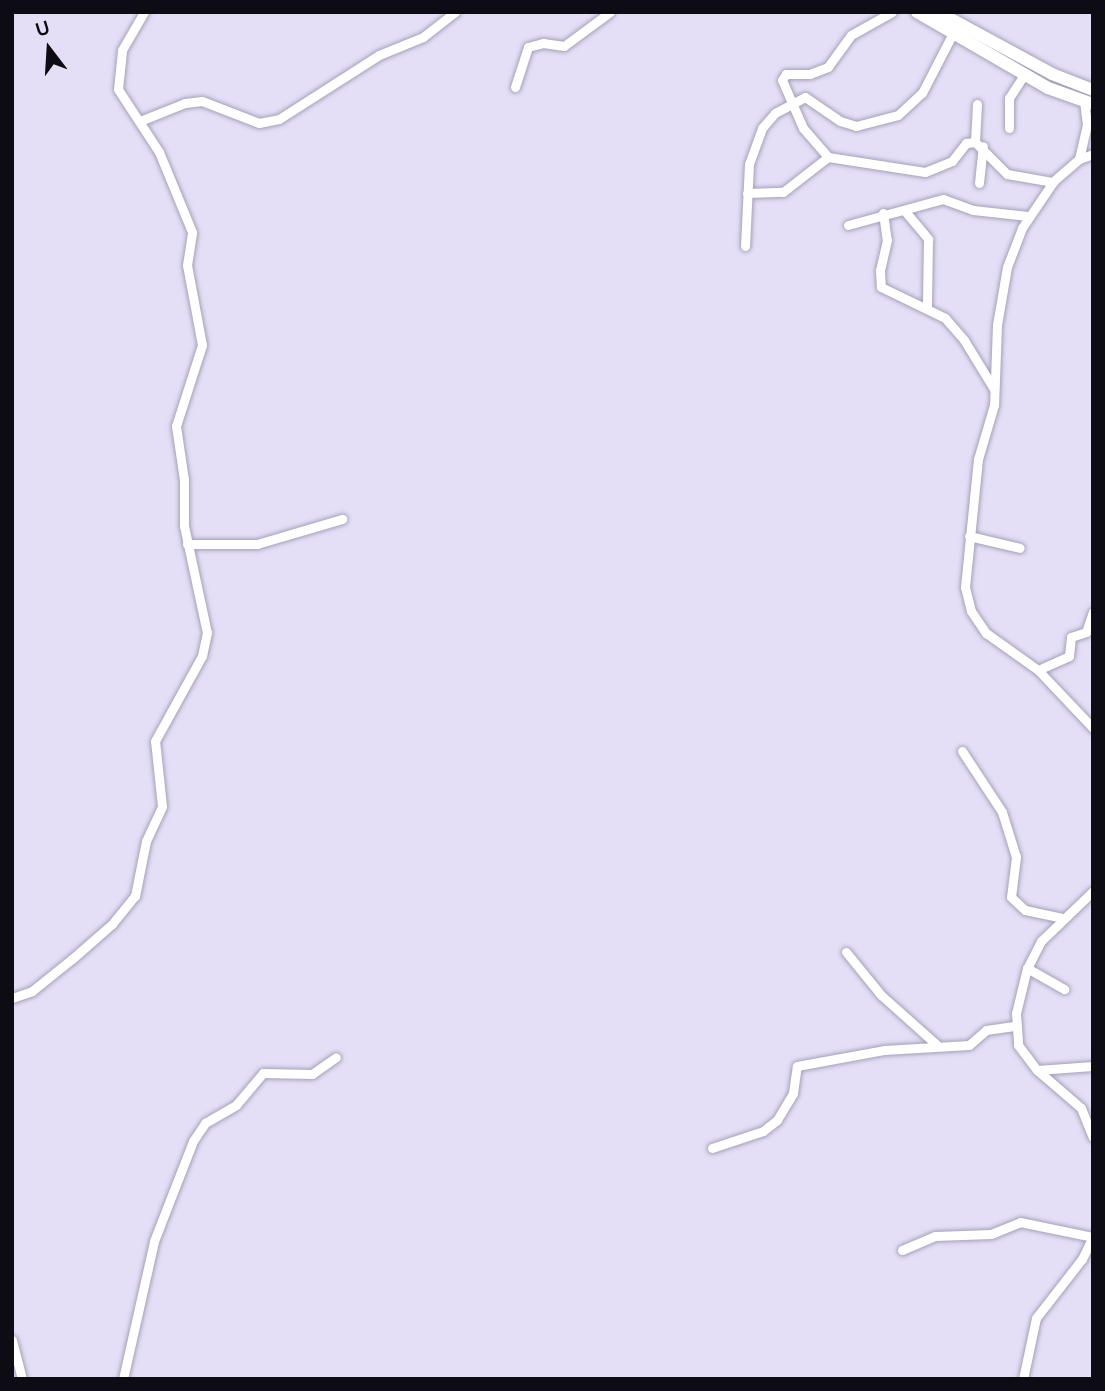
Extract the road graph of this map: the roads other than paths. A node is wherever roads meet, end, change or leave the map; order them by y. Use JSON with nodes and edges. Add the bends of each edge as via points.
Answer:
{"nodes":[{"id":1,"x":144,"y":12,"type":"edge"},
{"id":2,"x":456,"y":12,"type":"edge"},
{"id":3,"x":610,"y":12,"type":"edge"},
{"id":4,"x":892,"y":12,"type":"edge"},
{"id":5,"x":917,"y":12,"type":"edge"},
{"id":6,"x":448,"y":16,"type":"edge"},
{"id":7,"x":940,"y":18,"type":"edge"},
{"id":8,"x":952,"y":35,"type":"junction"},
{"id":9,"x":1024,"y":75,"type":"junction"},
{"id":10,"x":515,"y":87,"type":"dead end"},
{"id":11,"x":1092,"y":90,"type":"edge"},
{"id":12,"x":788,"y":103,"type":"junction"},
{"id":13,"x":1088,"y":103,"type":"edge"},
{"id":14,"x":977,"y":104,"type":"dead end"},
{"id":15,"x":140,"y":121,"type":"junction"},
{"id":16,"x":1009,"y":128,"type":"dead end"},
{"id":17,"x":979,"y":144,"type":"junction"},
{"id":18,"x":1093,"y":154,"type":"edge"},
{"id":19,"x":828,"y":157,"type":"junction"},
{"id":20,"x":1079,"y":159,"type":"junction"},
{"id":21,"x":1053,"y":182,"type":"junction"},
{"id":22,"x":979,"y":183,"type":"dead end"},
{"id":23,"x":747,"y":193,"type":"junction"},
{"id":24,"x":904,"y":210,"type":"junction"},
{"id":25,"x":884,"y":213,"type":"junction"},
{"id":26,"x":1028,"y":216,"type":"junction"},
{"id":27,"x":848,"y":225,"type":"dead end"},
{"id":28,"x":745,"y":246,"type":"dead end"},
{"id":29,"x":927,"y":306,"type":"junction"},
{"id":30,"x":995,"y":391,"type":"junction"},
{"id":31,"x":342,"y":519,"type":"dead end"},
{"id":32,"x":969,"y":536,"type":"junction"},
{"id":33,"x":187,"y":544,"type":"junction"},
{"id":34,"x":1020,"y":548,"type":"dead end"},
{"id":35,"x":1093,"y":612,"type":"edge"},
{"id":36,"x":1038,"y":670,"type":"junction"},
{"id":37,"x":1093,"y":727,"type":"edge"},
{"id":38,"x":962,"y":751,"type":"dead end"},
{"id":39,"x":1093,"y":891,"type":"edge"},
{"id":40,"x":1062,"y":918,"type":"junction"},
{"id":41,"x":846,"y":952,"type":"dead end"},
{"id":42,"x":1027,"y":968,"type":"junction"},
{"id":43,"x":1064,"y":989,"type":"dead end"},
{"id":44,"x":12,"y":998,"type":"edge"},
{"id":45,"x":1016,"y":1026,"type":"junction"},
{"id":46,"x":938,"y":1046,"type":"junction"},
{"id":47,"x":336,"y":1057,"type":"dead end"},
{"id":48,"x":1093,"y":1066,"type":"edge"},
{"id":49,"x":1037,"y":1070,"type":"junction"},
{"id":50,"x":1093,"y":1137,"type":"edge"},
{"id":51,"x":712,"y":1148,"type":"dead end"},
{"id":52,"x":1093,"y":1237,"type":"edge"},
{"id":53,"x":902,"y":1250,"type":"dead end"},
{"id":54,"x":12,"y":1340,"type":"edge"},
{"id":55,"x":22,"y":1379,"type":"edge"},
{"id":56,"x":123,"y":1379,"type":"edge"},
{"id":57,"x":1023,"y":1379,"type":"edge"}],
"edges":[{"from":1,"to":15,"type":"street","via":[[122,50],[117,83],[121,97]]},
{"from":2,"to":6,"type":"street"},
{"from":3,"to":10,"type":"street","via":[[564,46],[543,43],[528,47]]},
{"from":4,"to":12,"type":"street","via":[[851,35],[828,67],[810,74],[786,74],[781,81]]},
{"from":5,"to":7,"type":"highway"},
{"from":6,"to":15,"type":"street","via":[[423,37],[379,55],[279,119],[259,123],[202,101],[184,103]]},
{"from":7,"to":8,"type":"highway"},
{"from":7,"to":11,"type":"highway"},
{"from":8,"to":9,"type":"highway"},
{"from":8,"to":12,"type":"street","via":[[922,93],[898,115],[856,126],[840,121],[805,97]]},
{"from":9,"to":13,"type":"highway"},
{"from":9,"to":16,"type":"street","via":[[1009,98]]},
{"from":12,"to":19,"type":"street"},
{"from":12,"to":23,"type":"street","via":[[762,128],[755,142]]},
{"from":13,"to":20,"type":"street"},
{"from":14,"to":17,"type":"street"},
{"from":15,"to":33,"type":"street","via":[[165,165],[192,232],[189,275],[202,338],[176,420]]},
{"from":17,"to":19,"type":"street","via":[[966,143],[952,161],[925,172]]},
{"from":17,"to":21,"type":"street","via":[[1007,174]]},
{"from":17,"to":22,"type":"street"},
{"from":18,"to":20,"type":"street"},
{"from":19,"to":23,"type":"street","via":[[783,192]]},
{"from":20,"to":21,"type":"street"},
{"from":21,"to":26,"type":"street"},
{"from":23,"to":28,"type":"street"},
{"from":24,"to":25,"type":"street"},
{"from":24,"to":26,"type":"street","via":[[948,200],[973,210]]},
{"from":24,"to":29,"type":"street","via":[[928,239]]},
{"from":25,"to":27,"type":"street"},
{"from":25,"to":29,"type":"street","via":[[887,240],[881,287]]},
{"from":26,"to":30,"type":"street","via":[[1003,281]]},
{"from":29,"to":30,"type":"street","via":[[964,340]]},
{"from":30,"to":32,"type":"street","via":[[978,459]]},
{"from":31,"to":33,"type":"street","via":[[257,544]]},
{"from":32,"to":34,"type":"street"},
{"from":32,"to":36,"type":"street","via":[[965,587],[971,611],[986,632]]},
{"from":33,"to":44,"type":"street","via":[[207,633],[202,656],[155,741],[162,806],[146,841],[135,897],[72,959],[32,991]]},
{"from":35,"to":36,"type":"street","via":[[1086,632],[1071,637],[1069,656]]},
{"from":36,"to":37,"type":"street"},
{"from":38,"to":40,"type":"street","via":[[1002,812],[1016,857],[1011,897],[1025,910]]},
{"from":39,"to":40,"type":"street"},
{"from":40,"to":42,"type":"street","via":[[1041,941]]},
{"from":41,"to":46,"type":"street","via":[[881,995]]},
{"from":42,"to":43,"type":"street"},
{"from":42,"to":45,"type":"street","via":[[1019,991]]},
{"from":45,"to":46,"type":"street","via":[[986,1031],[969,1045]]},
{"from":45,"to":49,"type":"street","via":[[1018,1045]]},
{"from":46,"to":51,"type":"street","via":[[884,1050],[797,1066],[793,1093],[768,1129]]},
{"from":47,"to":56,"type":"street","via":[[312,1074],[263,1073],[236,1105],[205,1123],[193,1141],[154,1241]]},
{"from":48,"to":49,"type":"street"},
{"from":49,"to":50,"type":"street","via":[[1081,1108]]},
{"from":52,"to":53,"type":"street","via":[[1020,1222],[991,1234],[935,1236]]},
{"from":52,"to":57,"type":"street","via":[[1037,1318]]},
{"from":54,"to":55,"type":"street"}]}
